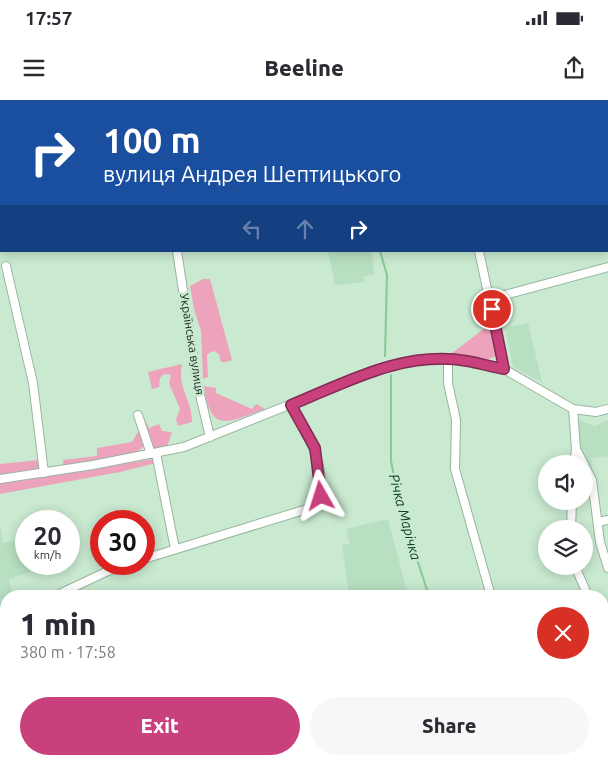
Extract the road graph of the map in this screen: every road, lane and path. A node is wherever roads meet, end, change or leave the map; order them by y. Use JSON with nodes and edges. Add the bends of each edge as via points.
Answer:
{"nodes":[{"id":1,"x":177,"y":252,"type":"edge"},
{"id":2,"x":479,"y":252,"type":"edge"},
{"id":3,"x":6,"y":266,"type":"dead end"},
{"id":4,"x":608,"y":267,"type":"edge"},
{"id":5,"x":490,"y":298,"type":"junction"},
{"id":6,"x":448,"y":359,"type":"junction"},
{"id":7,"x":504,"y":369,"type":"junction"},
{"id":8,"x":291,"y":405,"type":"junction"},
{"id":9,"x":573,"y":409,"type":"junction"},
{"id":10,"x":608,"y":409,"type":"edge"},
{"id":11,"x":138,"y":415,"type":"dead end"},
{"id":12,"x":210,"y":437,"type":"junction"},
{"id":13,"x":576,"y":449,"type":"junction"},
{"id":14,"x":154,"y":453,"type":"junction"},
{"id":15,"x":575,"y":455,"type":"edge"},
{"id":16,"x":44,"y":473,"type":"junction"},
{"id":17,"x":0,"y":480,"type":"edge"},
{"id":18,"x":608,"y":520,"type":"edge"},
{"id":19,"x":598,"y":522,"type":"junction"},
{"id":20,"x":175,"y":549,"type":"junction"},
{"id":21,"x":155,"y":555,"type":"edge"},
{"id":22,"x":608,"y":568,"type":"edge"},
{"id":23,"x":100,"y":575,"type":"edge"},
{"id":24,"x":579,"y":575,"type":"edge"},
{"id":25,"x":68,"y":590,"type":"edge"},
{"id":26,"x":489,"y":590,"type":"edge"},
{"id":27,"x":585,"y":590,"type":"edge"}],
"edges":[{"from":1,"to":12,"type":"street","name":"Українська вулиця","via":[[197,382]]},
{"from":2,"to":5,"type":"street"},
{"from":3,"to":16,"type":"street","via":[[33,383]]},
{"from":4,"to":5,"type":"street"},
{"from":5,"to":7,"type":"street"},
{"from":6,"to":7,"type":"street"},
{"from":6,"to":8,"type":"street","via":[[419,360],[381,368]]},
{"from":6,"to":26,"type":"street","via":[[448,383],[456,420],[455,468]]},
{"from":7,"to":9,"type":"street"},
{"from":8,"to":12,"type":"street"},
{"from":8,"to":20,"type":"street","via":[[315,448],[321,496],[317,506]]},
{"from":9,"to":10,"type":"street","via":[[596,412]]},
{"from":9,"to":13,"type":"street"},
{"from":11,"to":14,"type":"street"},
{"from":12,"to":14,"type":"street"},
{"from":13,"to":15,"type":"street"},
{"from":13,"to":19,"type":"street","via":[[592,480]]},
{"from":14,"to":16,"type":"street"},
{"from":14,"to":20,"type":"street"},
{"from":16,"to":17,"type":"street"},
{"from":18,"to":19,"type":"street"},
{"from":19,"to":22,"type":"street"},
{"from":20,"to":21,"type":"street"},
{"from":23,"to":25,"type":"street"},
{"from":24,"to":27,"type":"street"}]}
